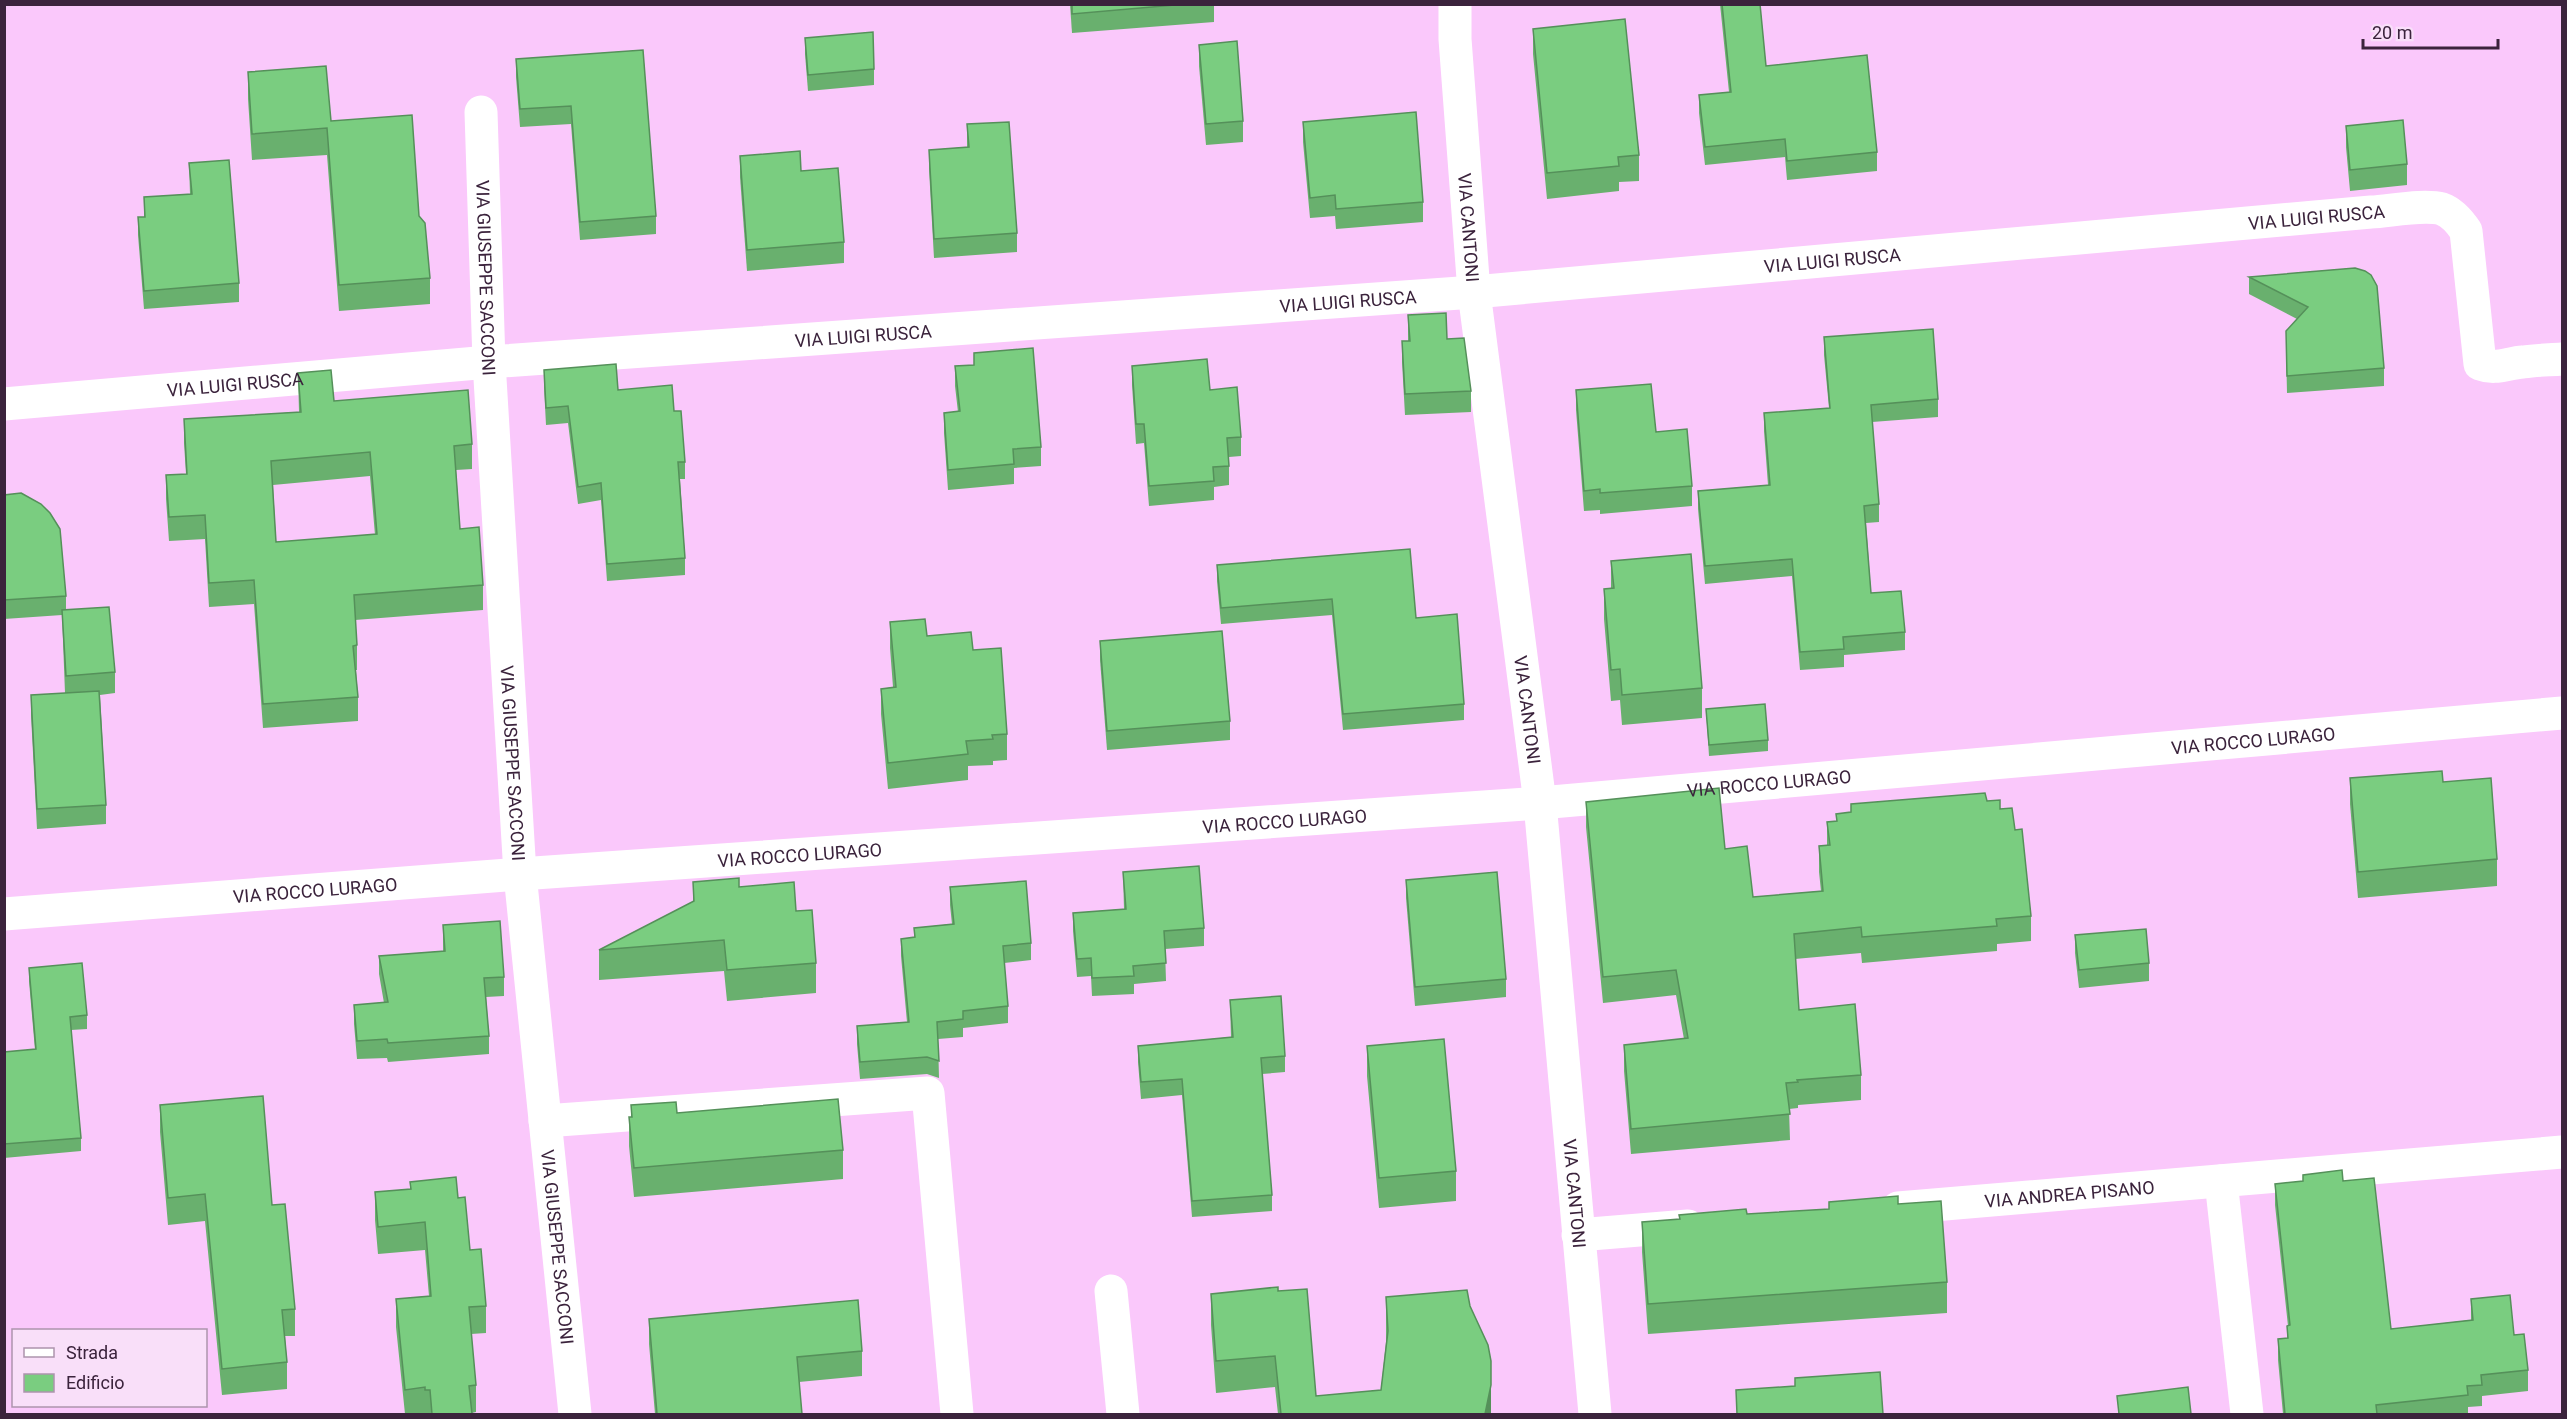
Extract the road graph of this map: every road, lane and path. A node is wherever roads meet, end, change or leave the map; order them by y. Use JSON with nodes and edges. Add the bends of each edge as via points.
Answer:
{"nodes":[{"id":1,"x":1455,"y":4,"type":"edge"},
{"id":2,"x":481,"y":112,"type":"dead end"},
{"id":3,"x":1474,"y":292,"type":"junction"},
{"id":4,"x":2562,"y":359,"type":"edge"},
{"id":5,"x":489,"y":362,"type":"junction"},
{"id":6,"x":4,"y":404,"type":"edge"},
{"id":7,"x":2562,"y":712,"type":"edge"},
{"id":8,"x":1540,"y":803,"type":"junction"},
{"id":9,"x":519,"y":874,"type":"junction"},
{"id":10,"x":4,"y":914,"type":"edge"},
{"id":11,"x":545,"y":1121,"type":"junction"},
{"id":12,"x":2562,"y":1152,"type":"edge"},
{"id":13,"x":2221,"y":1181,"type":"junction"},
{"id":14,"x":1864,"y":1211,"type":"edge"},
{"id":15,"x":1721,"y":1223,"type":"edge"},
{"id":16,"x":1578,"y":1235,"type":"junction"},
{"id":17,"x":1111,"y":1290,"type":"dead end"},
{"id":18,"x":574,"y":1414,"type":"edge"},
{"id":19,"x":957,"y":1414,"type":"edge"},
{"id":20,"x":1123,"y":1414,"type":"edge"},
{"id":21,"x":1595,"y":1414,"type":"edge"},
{"id":22,"x":2247,"y":1414,"type":"edge"}],
"edges":[{"from":1,"to":3,"type":"street","name":"VIA CANTONI"},
{"from":2,"to":5,"type":"street","name":"VIA GIUSEPPE SACCONI"},
{"from":3,"to":4,"type":"street","name":"VIA LUIGI RUSCA","via":[[2436,209],[2451,214],[2466,231],[2480,364],[2501,367]]},
{"from":3,"to":5,"type":"street","name":"VIA LUIGI RUSCA"},
{"from":3,"to":8,"type":"street","name":"VIA CANTONI"},
{"from":5,"to":6,"type":"street","name":"VIA LUIGI RUSCA"},
{"from":5,"to":9,"type":"street","name":"VIA GIUSEPPE SACCONI"},
{"from":7,"to":8,"type":"street","name":"VIA ROCCO LURAGO"},
{"from":8,"to":9,"type":"street","name":"VIA ROCCO LURAGO"},
{"from":8,"to":16,"type":"street","name":"VIA CANTONI"},
{"from":9,"to":10,"type":"street","name":"VIA ROCCO LURAGO"},
{"from":9,"to":11,"type":"street","name":"VIA GIUSEPPE SACCONI"},
{"from":11,"to":18,"type":"street","name":"VIA GIUSEPPE SACCONI"},
{"from":11,"to":19,"type":"street","via":[[928,1094]]},
{"from":12,"to":13,"type":"street","name":"VIA ANDREA PISANO"},
{"from":13,"to":14,"type":"street","name":"VIA ANDREA PISANO"},
{"from":13,"to":22,"type":"street"},
{"from":15,"to":16,"type":"street"},
{"from":16,"to":21,"type":"street","name":"VIA CANTONI"},
{"from":17,"to":20,"type":"street"}]}
